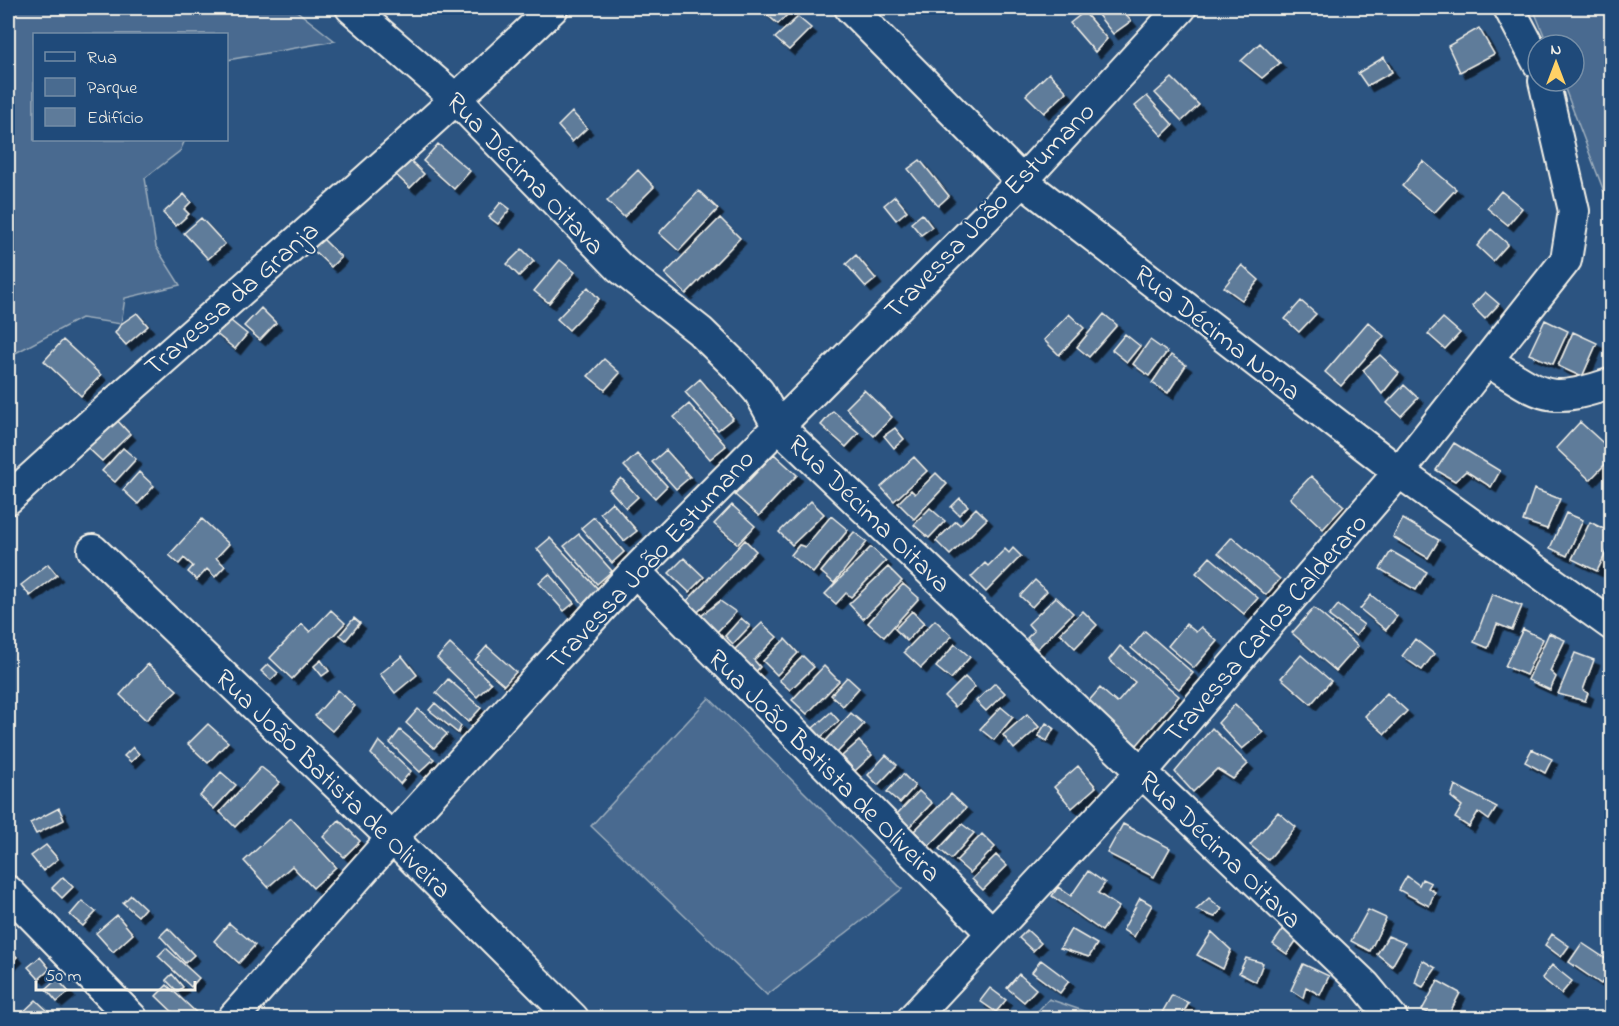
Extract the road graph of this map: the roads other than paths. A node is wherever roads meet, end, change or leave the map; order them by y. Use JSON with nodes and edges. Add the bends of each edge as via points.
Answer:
{"nodes":[{"id":1,"x":351,"y":8,"type":"edge"},
{"id":2,"x":553,"y":8,"type":"edge"},
{"id":3,"x":850,"y":8,"type":"edge"},
{"id":4,"x":1181,"y":8,"type":"edge"},
{"id":5,"x":1509,"y":8,"type":"edge"},
{"id":6,"x":1526,"y":40,"type":"edge"},
{"id":7,"x":1547,"y":93,"type":"edge"},
{"id":8,"x":457,"y":100,"type":"junction"},
{"id":9,"x":1022,"y":181,"type":"junction"},
{"id":10,"x":1487,"y":361,"type":"junction"},
{"id":11,"x":1611,"y":383,"type":"edge"},
{"id":12,"x":777,"y":425,"type":"junction"},
{"id":13,"x":1400,"y":472,"type":"junction"},
{"id":14,"x":8,"y":499,"type":"edge"},
{"id":15,"x":93,"y":550,"type":"dead end"},
{"id":16,"x":635,"y":571,"type":"junction"},
{"id":17,"x":1611,"y":625,"type":"edge"},
{"id":18,"x":1141,"y":773,"type":"junction"},
{"id":19,"x":392,"y":838,"type":"junction"},
{"id":20,"x":8,"y":891,"type":"edge"},
{"id":21,"x":991,"y":932,"type":"junction"},
{"id":22,"x":132,"y":1018,"type":"edge"},
{"id":23,"x":233,"y":1018,"type":"edge"},
{"id":24,"x":573,"y":1018,"type":"edge"},
{"id":25,"x":913,"y":1018,"type":"edge"},
{"id":26,"x":1392,"y":1018,"type":"edge"}],
"edges":[{"from":1,"to":8,"type":"street","name":"Rua Décima Oitava"},
{"from":2,"to":8,"type":"street","name":"Travessa da Granja"},
{"from":3,"to":9,"type":"street","name":"Rua Décima Nona"},
{"from":4,"to":9,"type":"street","name":"Travessa João Estumano"},
{"from":5,"to":6,"type":"street"},
{"from":7,"to":10,"type":"street","name":"Travessa Carlos Calderaro","via":[[1574,211],[1566,260]]},
{"from":8,"to":12,"type":"street","name":"Rua Décima Oitava","via":[[620,268],[700,331],[738,368],[759,392]]},
{"from":8,"to":14,"type":"street","name":"Travessa da Granja","via":[[130,386]]},
{"from":9,"to":12,"type":"street","name":"Travessa João Estumano"},
{"from":9,"to":13,"type":"street","name":"Rua Décima Nona"},
{"from":10,"to":11,"type":"street","via":[[1544,395],[1577,395]]},
{"from":10,"to":13,"type":"street","name":"Travessa Carlos Calderaro"},
{"from":12,"to":16,"type":"street","name":"Travessa João Estumano"},
{"from":12,"to":18,"type":"street","name":"Rua Décima Oitava"},
{"from":13,"to":17,"type":"street","name":"Rua Décima Nona"},
{"from":13,"to":18,"type":"street","name":"Travessa Carlos Calderaro"},
{"from":15,"to":19,"type":"street","name":"Rua João Batista de Oliveira"},
{"from":16,"to":19,"type":"street","name":"Travessa João Estumano"},
{"from":16,"to":21,"type":"street","name":"Rua João Batista de Oliveira"},
{"from":18,"to":21,"type":"street","name":"Travessa Carlos Calderaro"},
{"from":18,"to":26,"type":"street","name":"Rua Décima Oitava","via":[[1365,985]]},
{"from":19,"to":23,"type":"street","name":"Travessa João Estumano"},
{"from":19,"to":24,"type":"street","name":"Rua João Batista de Oliveira"},
{"from":20,"to":22,"type":"street"},
{"from":21,"to":25,"type":"street","name":"Travessa Carlos Calderaro"}]}
